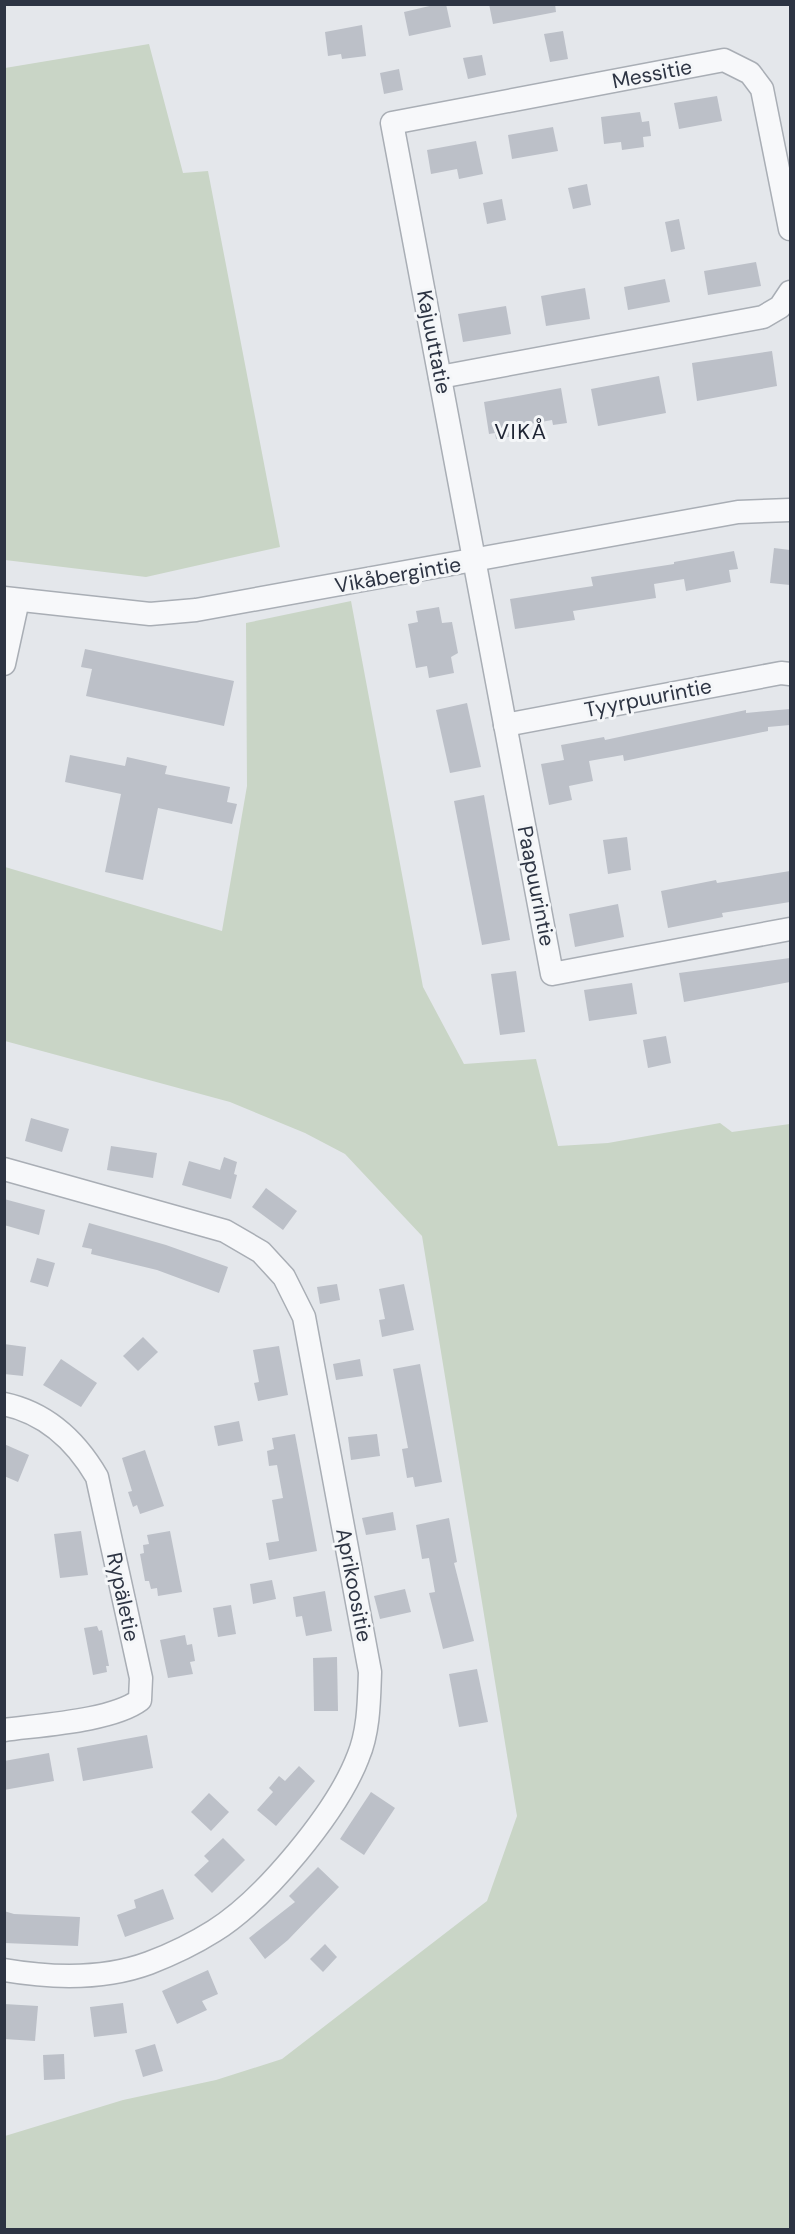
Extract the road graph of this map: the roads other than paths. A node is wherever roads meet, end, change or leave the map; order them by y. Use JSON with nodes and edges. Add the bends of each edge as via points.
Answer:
{"nodes":[{"id":1,"x":392,"y":123,"type":"joint"},
{"id":2,"x":790,"y":229,"type":"edge"},
{"id":3,"x":790,"y":292,"type":"edge"},
{"id":4,"x":440,"y":377,"type":"junction"},
{"id":5,"x":790,"y":510,"type":"edge"},
{"id":6,"x":475,"y":561,"type":"junction"},
{"id":7,"x":11,"y":599,"type":"edge"},
{"id":8,"x":4,"y":664,"type":"edge"},
{"id":9,"x":790,"y":674,"type":"edge"},
{"id":10,"x":506,"y":725,"type":"junction"},
{"id":11,"x":790,"y":929,"type":"edge"},
{"id":12,"x":4,"y":1169,"type":"edge"},
{"id":13,"x":4,"y":1404,"type":"edge"},
{"id":14,"x":4,"y":1730,"type":"edge"},
{"id":15,"x":4,"y":1970,"type":"edge"}],
"edges":[{"from":1,"to":2,"type":"street","name":"Messitie","via":[[724,60],[750,73],[762,89]]},
{"from":1,"to":4,"type":"street","name":"Kajuuttatie"},
{"from":3,"to":4,"type":"street","via":[[780,307],[763,317]]},
{"from":4,"to":6,"type":"street","name":"Kajuuttatie"},
{"from":5,"to":6,"type":"street","name":"Vikåbergintie","via":[[738,512]]},
{"from":6,"to":7,"type":"street","name":"Vikåbergintie","via":[[170,613]]},
{"from":6,"to":10,"type":"street","name":"Paapuurintie"},
{"from":7,"to":8,"type":"street"},
{"from":9,"to":10,"type":"street","name":"Tyyrpuurintie"},
{"from":10,"to":11,"type":"street","name":"Paapuurintie","via":[[552,974]]},
{"from":12,"to":15,"type":"street","name":"Aprikoositie","via":[[225,1231],[261,1252],[284,1277],[304,1317],[370,1672],[369,1711],[359,1756],[335,1806],[243,1909],[214,1931],[148,1964],[101,1974],[48,1977]]},
{"from":13,"to":14,"type":"street","name":"Rypäletie","via":[[46,1419],[85,1455],[97,1477],[141,1678],[140,1700],[130,1707]]}]}
